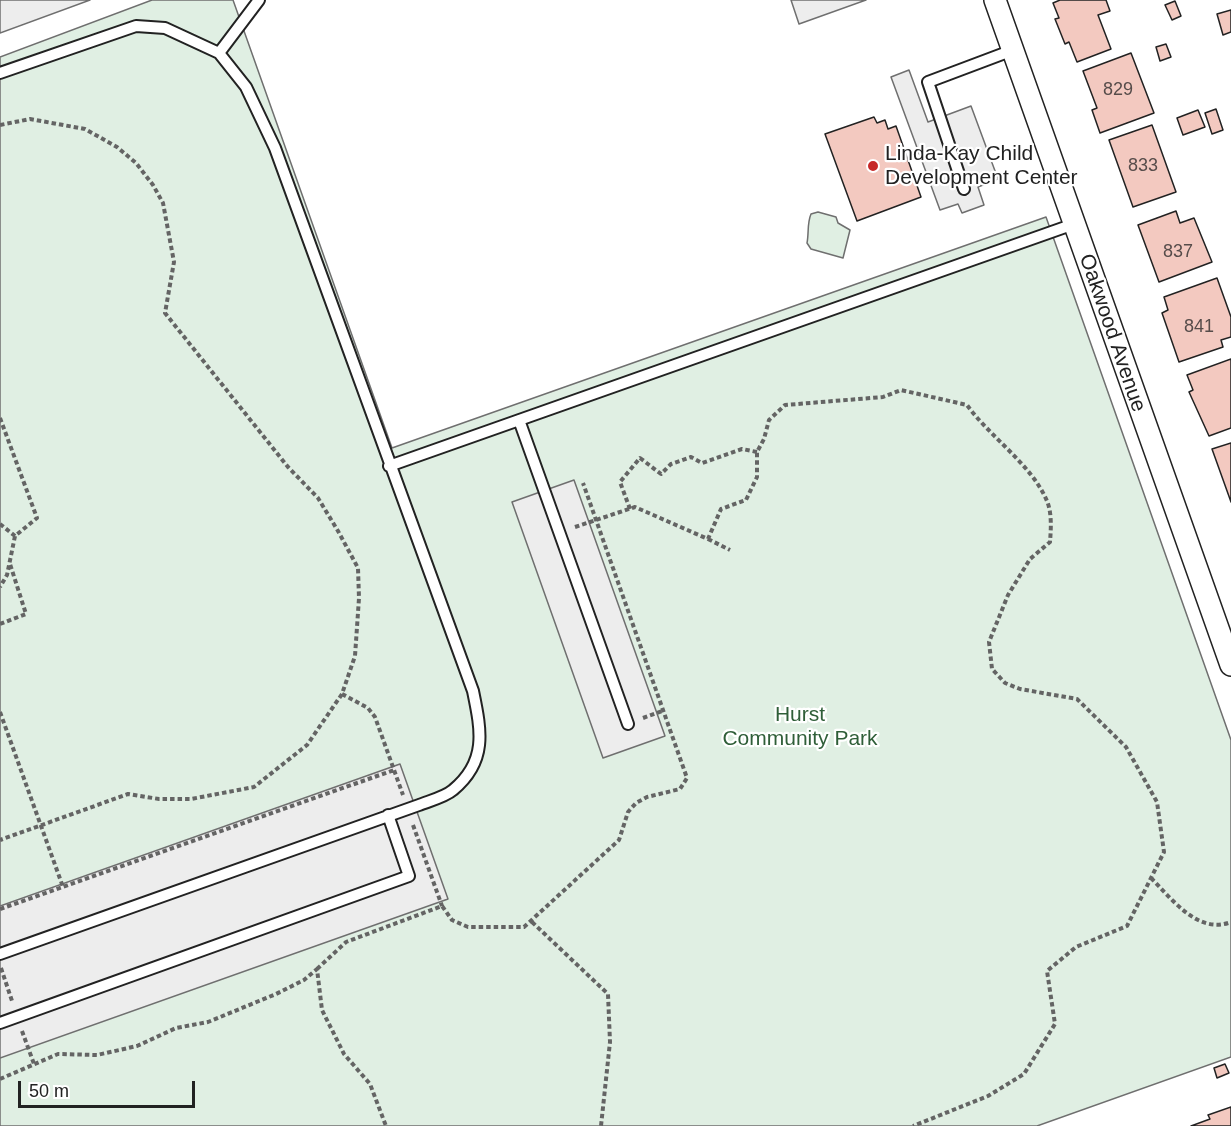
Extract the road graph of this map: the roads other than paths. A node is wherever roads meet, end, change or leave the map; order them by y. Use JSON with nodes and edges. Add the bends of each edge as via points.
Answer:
{"nodes":[{"id":1,"x":259,"y":0,"type":"edge"},
{"id":2,"x":995,"y":0,"type":"edge"},
{"id":3,"x":1013,"y":50,"type":"junction"},
{"id":4,"x":219,"y":53,"type":"junction"},
{"id":5,"x":0,"y":73,"type":"edge"},
{"id":6,"x":964,"y":189,"type":"dead end"},
{"id":7,"x":1074,"y":224,"type":"junction"},
{"id":8,"x":519,"y":420,"type":"junction"},
{"id":9,"x":389,"y":466,"type":"junction"},
{"id":10,"x":1231,"y":665,"type":"edge"},
{"id":11,"x":628,"y":724,"type":"dead end"},
{"id":12,"x":388,"y":815,"type":"junction"},
{"id":13,"x":0,"y":954,"type":"edge"},
{"id":14,"x":0,"y":1023,"type":"edge"}],
"edges":[{"from":1,"to":4,"type":"lane"},
{"from":2,"to":3,"type":"street","name":"Oakwood Avenue"},
{"from":3,"to":6,"type":"lane","via":[[928,82]]},
{"from":3,"to":7,"type":"street","name":"Oakwood Avenue"},
{"from":4,"to":5,"type":"lane","via":[[165,28],[136,26]]},
{"from":4,"to":9,"type":"lane","via":[[246,87],[275,148]]},
{"from":7,"to":8,"type":"lane"},
{"from":7,"to":10,"type":"street","name":"Oakwood Avenue"},
{"from":8,"to":9,"type":"lane"},
{"from":8,"to":11,"type":"lane"},
{"from":9,"to":12,"type":"lane","via":[[473,691],[480,727],[478,760],[453,790]]},
{"from":12,"to":13,"type":"lane"},
{"from":12,"to":14,"type":"lane","via":[[409,876]]}]}
